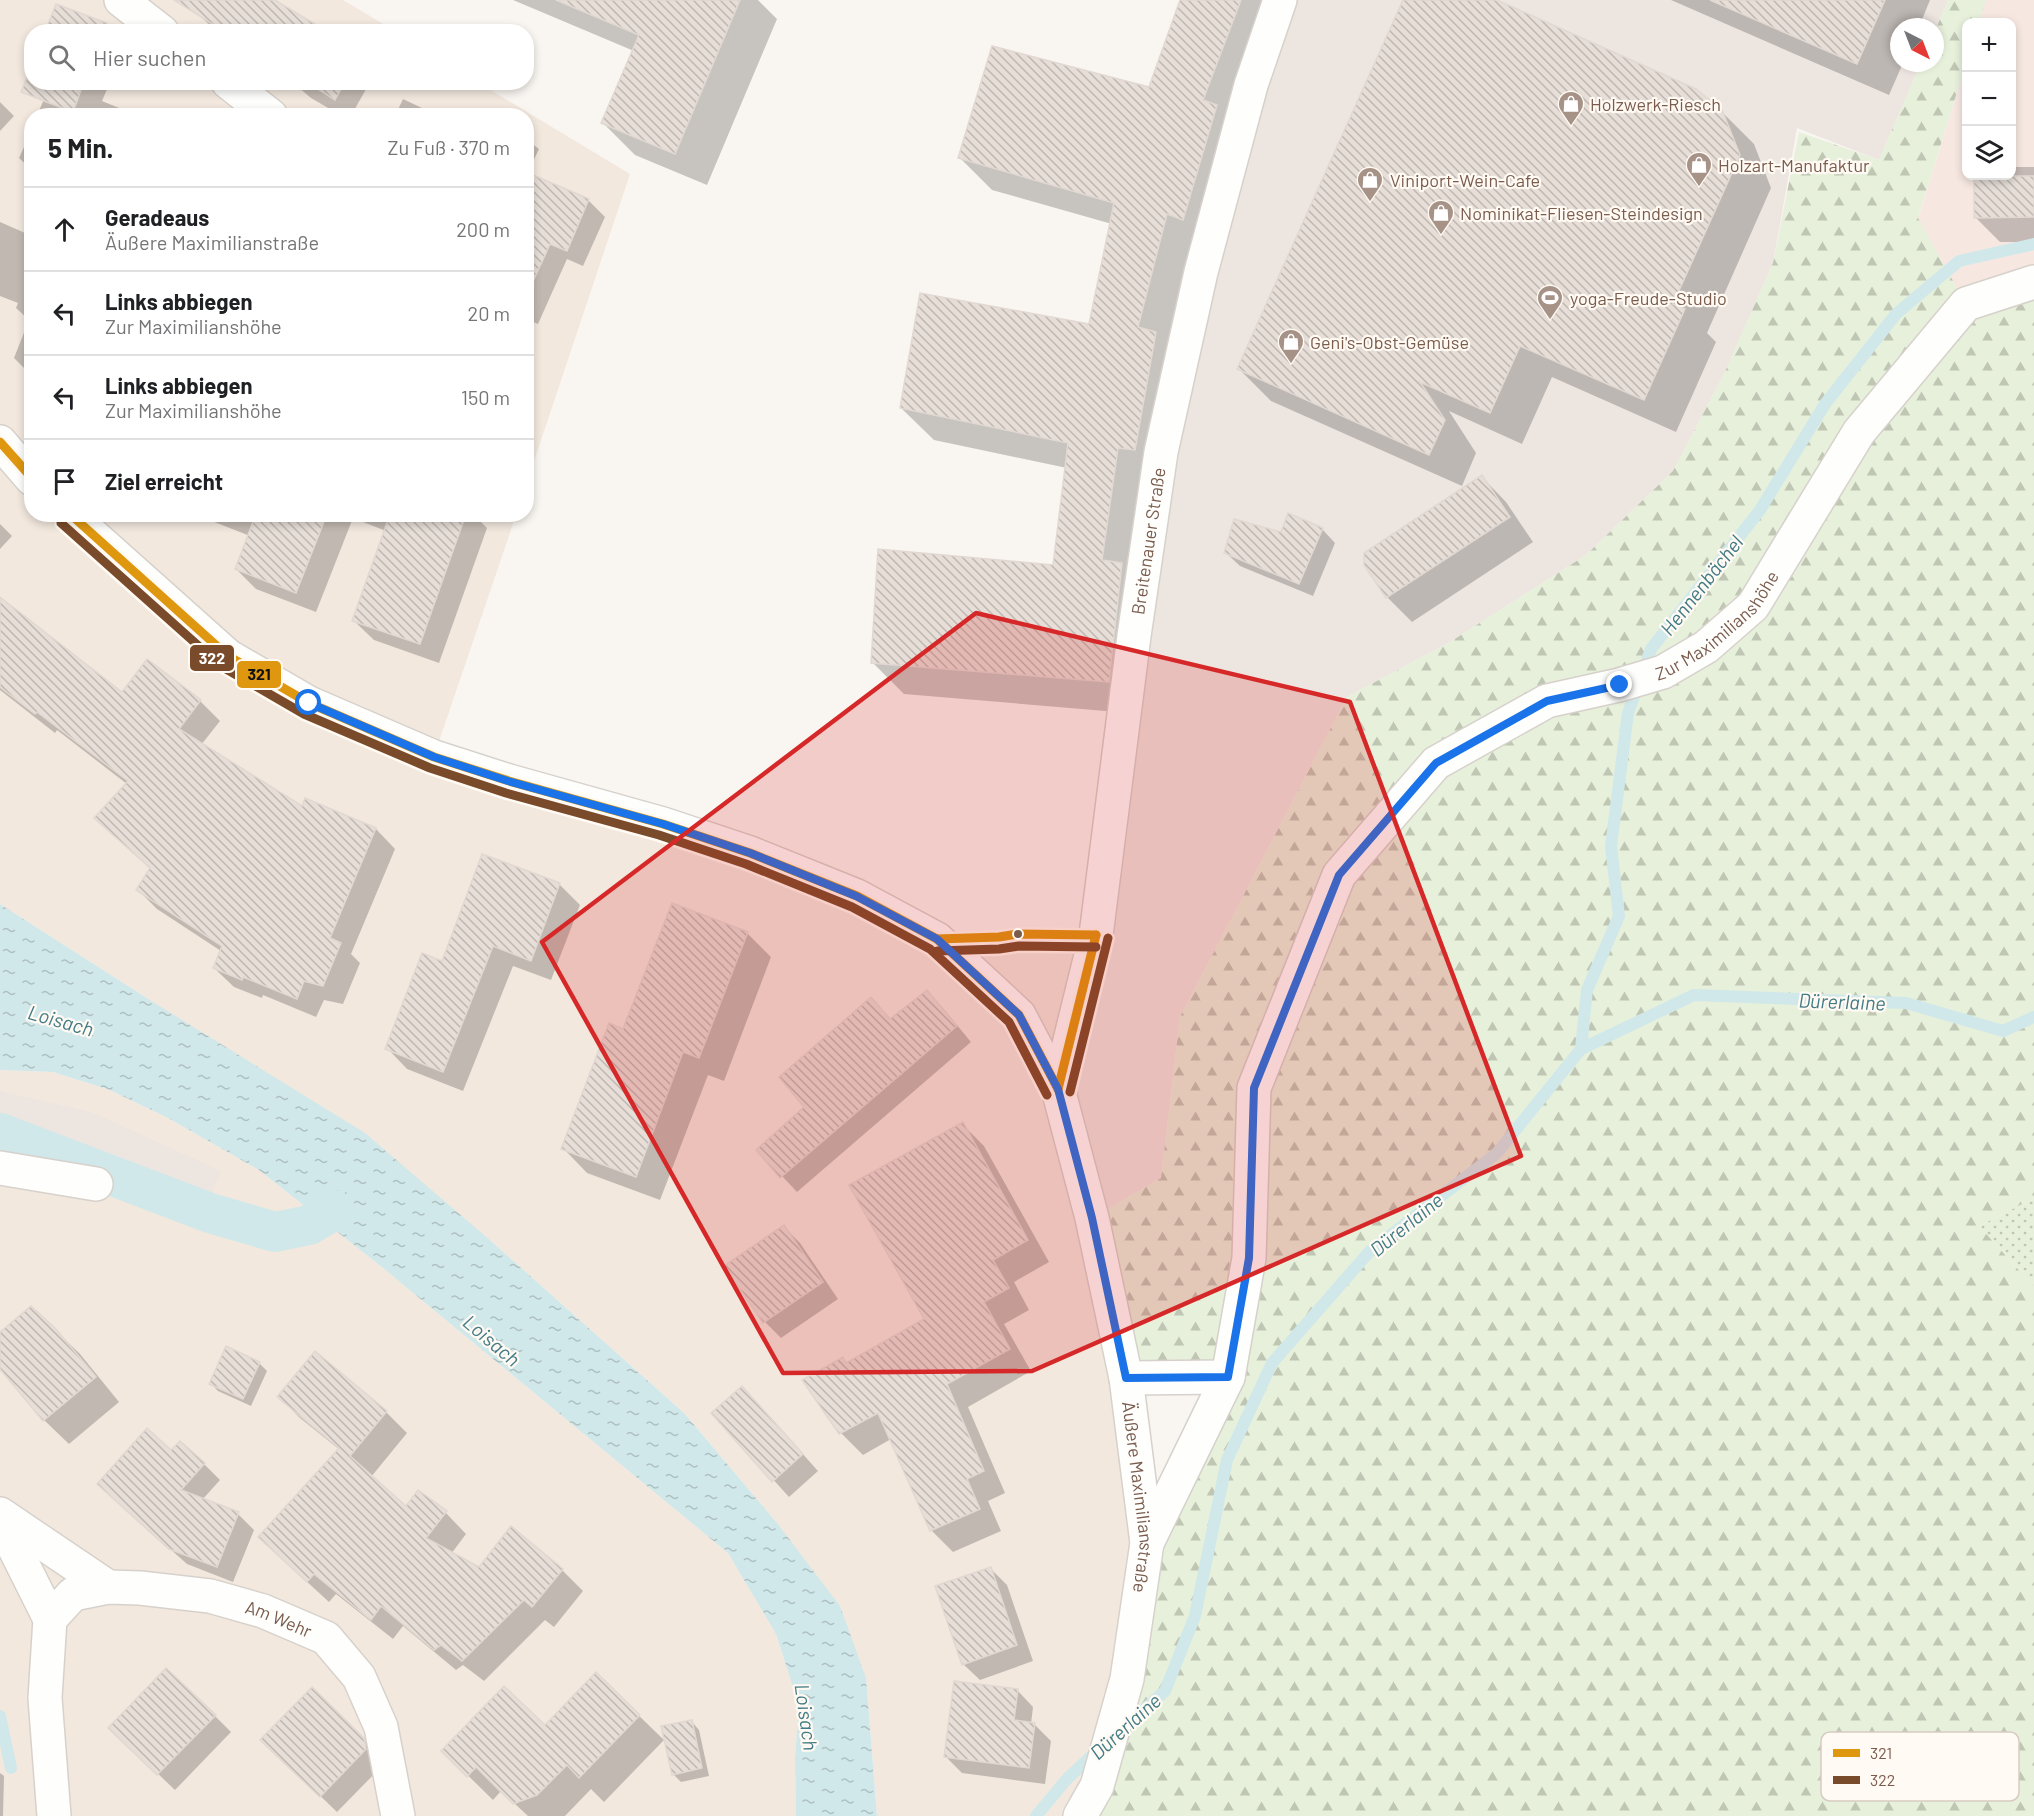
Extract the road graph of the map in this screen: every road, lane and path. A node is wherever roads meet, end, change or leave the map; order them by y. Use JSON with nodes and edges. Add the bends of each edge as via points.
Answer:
{"nodes":[{"id":1,"x":121,"y":0,"type":"edge"},
{"id":2,"x":1280,"y":0,"type":"edge"},
{"id":3,"x":152,"y":24,"type":"edge"},
{"id":4,"x":238,"y":90,"type":"edge"},
{"id":5,"x":261,"y":108,"type":"edge"},
{"id":6,"x":2034,"y":282,"type":"edge"},
{"id":7,"x":0,"y":442,"type":"edge"},
{"id":8,"x":24,"y":470,"type":"edge"},
{"id":9,"x":78,"y":522,"type":"edge"},
{"id":10,"x":1058,"y":1089,"type":"junction"},
{"id":11,"x":0,"y":1168,"type":"edge"},
{"id":12,"x":96,"y":1184,"type":"dead end"},
{"id":13,"x":1228,"y":1377,"type":"junction"},
{"id":14,"x":1126,"y":1378,"type":"junction"},
{"id":15,"x":0,"y":1517,"type":"edge"},
{"id":16,"x":1147,"y":1543,"type":"junction"},
{"id":17,"x":108,"y":1587,"type":"junction"},
{"id":18,"x":50,"y":1619,"type":"junction"},
{"id":19,"x":54,"y":1816,"type":"edge"},
{"id":20,"x":398,"y":1816,"type":"edge"},
{"id":21,"x":1080,"y":1816,"type":"edge"}],
"edges":[{"from":1,"to":3,"type":"street"},
{"from":2,"to":10,"type":"street","name":"Breitenauer Straße","via":[[1251,86],[1201,273],[1161,452],[1096,934]]},
{"from":4,"to":5,"type":"street"},
{"from":6,"to":13,"type":"street","name":"Zur Maximilianshöhe","via":[[1966,304],[1859,432],[1753,606],[1706,647],[1663,672],[1547,701],[1436,763],[1339,875],[1254,1088],[1249,1258]]},
{"from":7,"to":8,"type":"street"},
{"from":9,"to":10,"type":"street","name":"Äußere Maximilianstraße","via":[[228,656],[309,703],[434,757],[750,853],[856,896],[937,939],[1019,1015]]},
{"from":10,"to":14,"type":"street","name":"Äußere Maximilianstraße","via":[[1092,1218]]},
{"from":11,"to":12,"type":"street"},
{"from":13,"to":14,"type":"street"},
{"from":13,"to":16,"type":"street","name":"Zur Maximilianshöhe"},
{"from":14,"to":16,"type":"street","name":"Äußere Maximilianstraße"},
{"from":15,"to":17,"type":"street"},
{"from":15,"to":18,"type":"street"},
{"from":16,"to":21,"type":"street","name":"Äußere Maximilianstraße","via":[[1127,1679],[1097,1786]]},
{"from":17,"to":18,"type":"street","name":"Am Wehr","via":[[73,1594]]},
{"from":17,"to":20,"type":"street","name":"Am Wehr","via":[[210,1596],[263,1611],[326,1638],[359,1677],[381,1727]]},
{"from":18,"to":19,"type":"street","via":[[45,1698]]}]}
